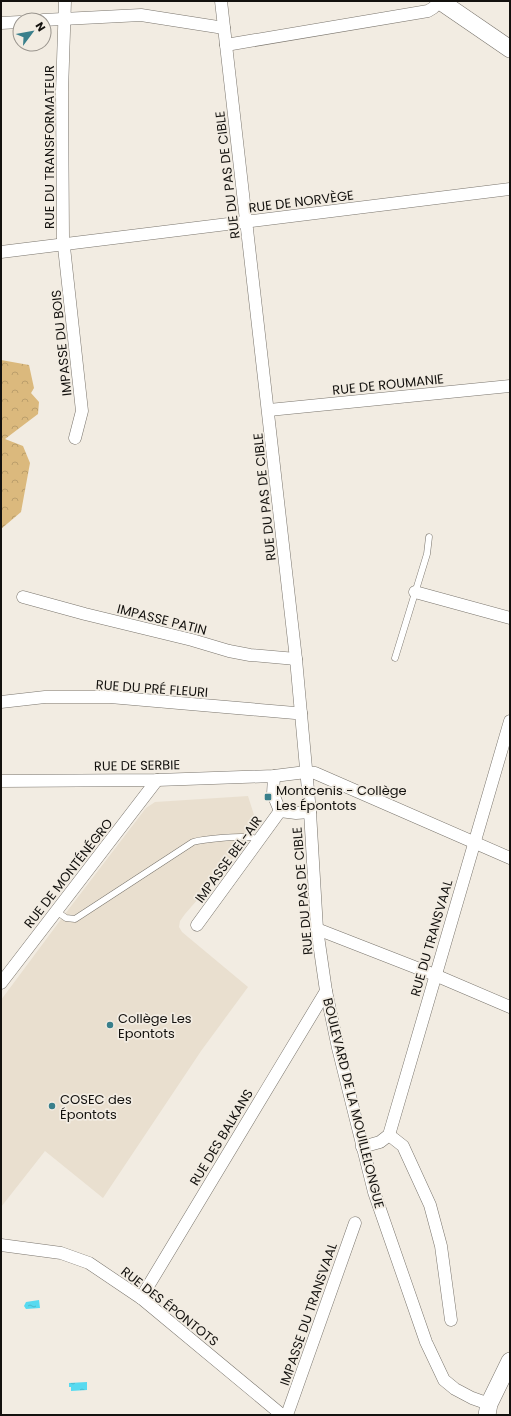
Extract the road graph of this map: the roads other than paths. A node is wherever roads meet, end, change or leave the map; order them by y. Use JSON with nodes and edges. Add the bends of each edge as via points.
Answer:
{"nodes":[{"id":1,"x":64,"y":1,"type":"edge"},
{"id":2,"x":221,"y":1,"type":"edge"},
{"id":3,"x":440,"y":1,"type":"edge"},
{"id":4,"x":64,"y":18,"type":"junction"},
{"id":5,"x":52,"y":19,"type":"edge"},
{"id":6,"x":12,"y":22,"type":"edge"},
{"id":7,"x":1,"y":23,"type":"edge"},
{"id":8,"x":224,"y":28,"type":"junction"},
{"id":9,"x":226,"y":45,"type":"junction"},
{"id":10,"x":510,"y":49,"type":"edge"},
{"id":11,"x":510,"y":189,"type":"edge"},
{"id":12,"x":246,"y":222,"type":"junction"},
{"id":13,"x":64,"y":244,"type":"junction"},
{"id":14,"x":1,"y":252,"type":"edge"},
{"id":15,"x":510,"y":386,"type":"edge"},
{"id":16,"x":269,"y":410,"type":"junction"},
{"id":17,"x":75,"y":438,"type":"dead end"},
{"id":18,"x":428,"y":537,"type":"dead end"},
{"id":19,"x":415,"y":592,"type":"junction"},
{"id":20,"x":23,"y":596,"type":"dead end"},
{"id":21,"x":510,"y":618,"type":"edge"},
{"id":22,"x":395,"y":658,"type":"dead end"},
{"id":23,"x":296,"y":659,"type":"junction"},
{"id":24,"x":1,"y":702,"type":"edge"},
{"id":25,"x":301,"y":713,"type":"junction"},
{"id":26,"x":510,"y":721,"type":"edge"},
{"id":27,"x":306,"y":772,"type":"junction"},
{"id":28,"x":274,"y":776,"type":"junction"},
{"id":29,"x":157,"y":780,"type":"junction"},
{"id":30,"x":1,"y":781,"type":"edge"},
{"id":31,"x":280,"y":811,"type":"junction"},
{"id":32,"x":310,"y":812,"type":"junction"},
{"id":33,"x":259,"y":841,"type":"junction"},
{"id":34,"x":474,"y":842,"type":"junction"},
{"id":35,"x":510,"y":858,"type":"edge"},
{"id":36,"x":56,"y":911,"type":"junction"},
{"id":37,"x":197,"y":925,"type":"dead end"},
{"id":38,"x":317,"y":929,"type":"junction"},
{"id":39,"x":435,"y":975,"type":"junction"},
{"id":40,"x":1,"y":983,"type":"edge"},
{"id":41,"x":326,"y":991,"type":"junction"},
{"id":42,"x":510,"y":1007,"type":"edge"},
{"id":43,"x":389,"y":1134,"type":"junction"},
{"id":44,"x":362,"y":1147,"type":"junction"},
{"id":45,"x":355,"y":1223,"type":"dead end"},
{"id":46,"x":1,"y":1245,"type":"edge"},
{"id":47,"x":141,"y":1298,"type":"junction"},
{"id":48,"x":452,"y":1320,"type":"dead end"},
{"id":49,"x":510,"y":1361,"type":"edge"},
{"id":50,"x":488,"y":1410,"type":"edge"},
{"id":51,"x":282,"y":1415,"type":"edge"},
{"id":52,"x":287,"y":1415,"type":"edge"}],
"edges":[{"from":1,"to":4,"type":"street","name":"RUE DU TRANSFORMATEUR"},
{"from":2,"to":8,"type":"street","name":"RUE DU PAS DE CIBLE"},
{"from":3,"to":9,"type":"street","via":[[428,11]]},
{"from":3,"to":10,"type":"main road"},
{"from":4,"to":5,"type":"street"},
{"from":4,"to":8,"type":"street","via":[[141,15]]},
{"from":4,"to":13,"type":"street","name":"RUE DU TRANSFORMATEUR"},
{"from":6,"to":7,"type":"street"},
{"from":8,"to":9,"type":"street","name":"RUE DU PAS DE CIBLE"},
{"from":9,"to":12,"type":"street","name":"RUE DU PAS DE CIBLE"},
{"from":11,"to":12,"type":"street","name":"RUE DE NORVÈGE"},
{"from":12,"to":13,"type":"street","name":"RUE DE NORVÈGE"},
{"from":12,"to":16,"type":"street","name":"RUE DU PAS DE CIBLE"},
{"from":13,"to":14,"type":"street","name":"RUE DE NORVÈGE"},
{"from":13,"to":17,"type":"street","name":"IMPASSE DU BOIS","via":[[82,411]]},
{"from":15,"to":16,"type":"street","name":"RUE DE ROUMANIE"},
{"from":16,"to":23,"type":"street","name":"RUE DU PAS DE CIBLE"},
{"from":18,"to":19,"type":"lane","via":[[427,554]]},
{"from":19,"to":21,"type":"street"},
{"from":19,"to":22,"type":"lane"},
{"from":20,"to":23,"type":"street","name":"IMPASSE PATIN","via":[[250,656]]},
{"from":23,"to":25,"type":"street","name":"RUE DU PAS DE CIBLE"},
{"from":24,"to":25,"type":"street","name":"RUE DU PRÉ FLEURI","via":[[44,697],[110,697]]},
{"from":25,"to":27,"type":"street","name":"RUE DU PAS DE CIBLE"},
{"from":26,"to":34,"type":"street","name":"RUE DU TRANSVAAL"},
{"from":27,"to":28,"type":"street"},
{"from":27,"to":32,"type":"street","name":"RUE DU PAS DE CIBLE"},
{"from":27,"to":34,"type":"street","via":[[315,773]]},
{"from":28,"to":29,"type":"street","name":"RUE DE SERBIE"},
{"from":28,"to":31,"type":"street","name":"IMPASSE BEL-AIR","via":[[273,794]]},
{"from":29,"to":30,"type":"street","name":"RUE DE SERBIE"},
{"from":29,"to":36,"type":"street","name":"RUE DE MONTÉNÉGRO"},
{"from":31,"to":32,"type":"street","via":[[296,814]]},
{"from":31,"to":33,"type":"street","name":"IMPASSE BEL-AIR"},
{"from":32,"to":38,"type":"street","name":"RUE DU PAS DE CIBLE"},
{"from":33,"to":36,"type":"lane","via":[[240,837],[193,842],[75,919],[66,918]]},
{"from":33,"to":37,"type":"street","name":"IMPASSE BEL-AIR"},
{"from":34,"to":35,"type":"street"},
{"from":34,"to":39,"type":"street","name":"RUE DU TRANSVAAL"},
{"from":36,"to":40,"type":"street","name":"RUE DE MONTÉNÉGRO"},
{"from":38,"to":39,"type":"street"},
{"from":38,"to":41,"type":"street","name":"RUE DU PAS DE CIBLE"},
{"from":39,"to":42,"type":"street"},
{"from":39,"to":43,"type":"street","name":"RUE DU TRANSVAAL"},
{"from":41,"to":44,"type":"street","name":"BOULEVARD DE LA MOUILLELONGUE"},
{"from":41,"to":47,"type":"street","name":"RUE DES BALKANS"},
{"from":43,"to":44,"type":"street","via":[[380,1142]]},
{"from":43,"to":48,"type":"street","via":[[403,1146],[430,1205],[444,1259]]},
{"from":44,"to":50,"type":"street","name":"BOULEVARD DE LA MOUILLELONGUE","via":[[374,1192],[422,1333],[444,1380]]},
{"from":45,"to":52,"type":"street","name":"IMPASSE DU TRANSVAAL"},
{"from":46,"to":47,"type":"street","name":"RUE DES ÉPONTOTS","via":[[61,1254],[89,1263]]},
{"from":47,"to":51,"type":"street","name":"RUE DES ÉPONTOTS"},
{"from":49,"to":50,"type":"main road"}]}
